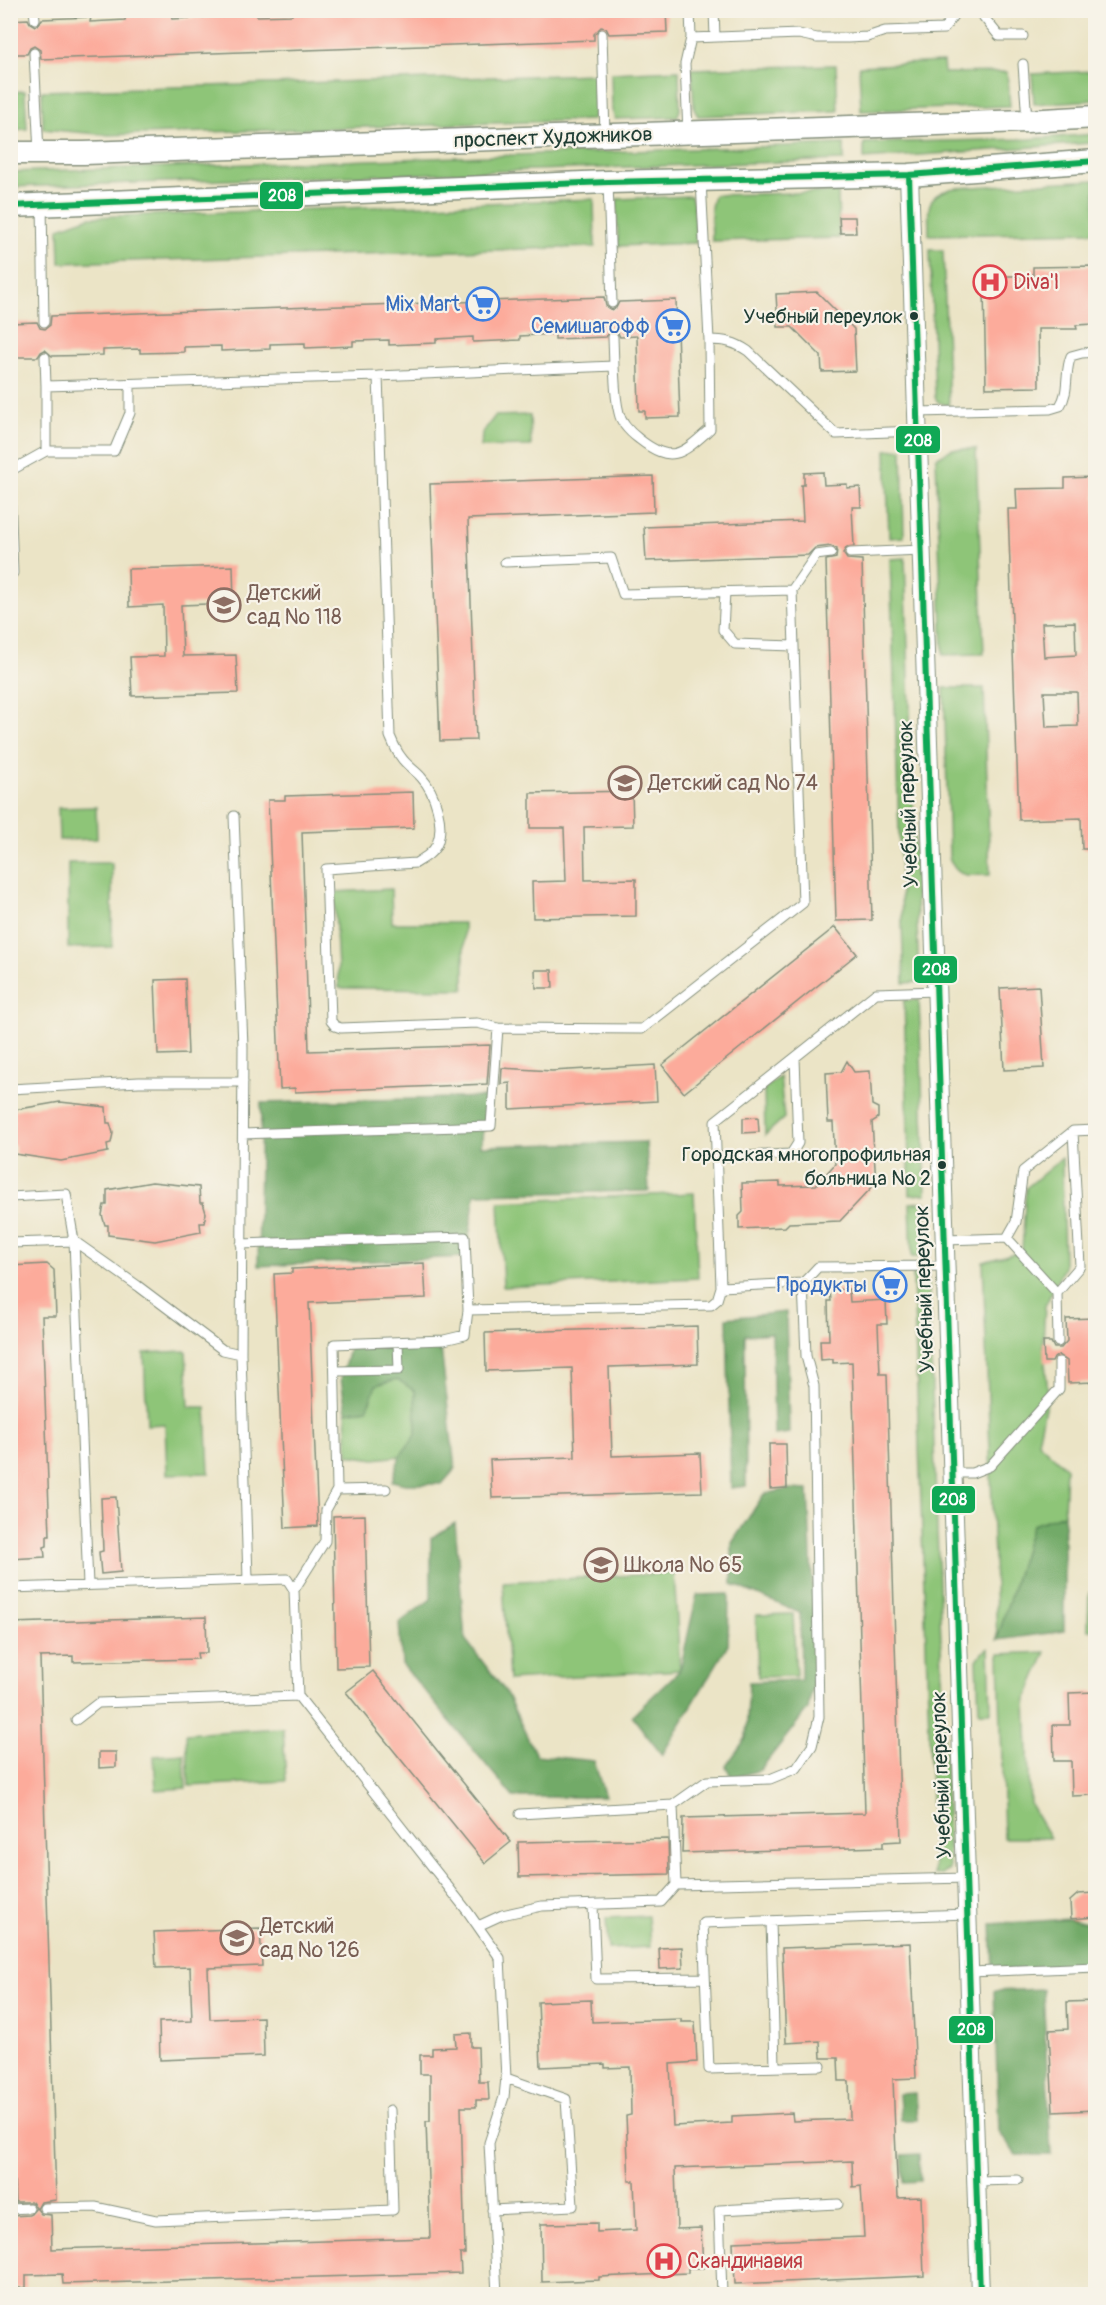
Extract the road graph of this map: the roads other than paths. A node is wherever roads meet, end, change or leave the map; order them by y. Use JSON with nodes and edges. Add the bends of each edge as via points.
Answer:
{"nodes":[{"id":1,"x":690,"y":10,"type":"edge"},
{"id":2,"x":714,"y":10,"type":"edge"},
{"id":3,"x":957,"y":10,"type":"edge"},
{"id":4,"x":978,"y":10,"type":"edge"},
{"id":5,"x":602,"y":34,"type":"dead end"},
{"id":6,"x":1023,"y":36,"type":"dead end"},
{"id":7,"x":714,"y":37,"type":"junction"},
{"id":8,"x":691,"y":38,"type":"junction"},
{"id":9,"x":34,"y":54,"type":"dead end"},
{"id":10,"x":1023,"y":64,"type":"dead end"},
{"id":11,"x":1095,"y":117,"type":"edge"},
{"id":12,"x":1027,"y":121,"type":"junction"},
{"id":13,"x":688,"y":133,"type":"junction"},
{"id":14,"x":604,"y":135,"type":"junction"},
{"id":15,"x":10,"y":153,"type":"edge"},
{"id":16,"x":39,"y":153,"type":"junction"},
{"id":17,"x":1095,"y":161,"type":"edge"},
{"id":18,"x":909,"y":175,"type":"junction"},
{"id":19,"x":701,"y":180,"type":"junction"},
{"id":20,"x":608,"y":182,"type":"junction"},
{"id":21,"x":42,"y":205,"type":"junction"},
{"id":22,"x":10,"y":206,"type":"edge"},
{"id":23,"x":612,"y":303,"type":"dead end"},
{"id":24,"x":44,"y":322,"type":"dead end"},
{"id":25,"x":613,"y":337,"type":"dead end"},
{"id":26,"x":708,"y":339,"type":"junction"},
{"id":27,"x":1095,"y":352,"type":"edge"},
{"id":28,"x":45,"y":357,"type":"dead end"},
{"id":29,"x":614,"y":366,"type":"junction"},
{"id":30,"x":378,"y":376,"type":"junction"},
{"id":31,"x":130,"y":384,"type":"junction"},
{"id":32,"x":46,"y":386,"type":"junction"},
{"id":33,"x":917,"y":412,"type":"junction"},
{"id":34,"x":918,"y":431,"type":"junction"},
{"id":35,"x":46,"y":451,"type":"junction"},
{"id":36,"x":10,"y":471,"type":"edge"},
{"id":37,"x":10,"y":489,"type":"edge"},
{"id":38,"x":922,"y":549,"type":"junction"},
{"id":39,"x":850,"y":552,"type":"dead end"},
{"id":40,"x":831,"y":553,"type":"dead end"},
{"id":41,"x":505,"y":562,"type":"dead end"},
{"id":42,"x":10,"y":573,"type":"edge"},
{"id":43,"x":792,"y":590,"type":"junction"},
{"id":44,"x":725,"y":592,"type":"junction"},
{"id":45,"x":794,"y":646,"type":"junction"},
{"id":46,"x":234,"y":816,"type":"dead end"},
{"id":47,"x":937,"y":991,"type":"junction"},
{"id":48,"x":498,"y":1028,"type":"junction"},
{"id":49,"x":795,"y":1058,"type":"junction"},
{"id":50,"x":243,"y":1082,"type":"junction"},
{"id":51,"x":10,"y":1089,"type":"edge"},
{"id":52,"x":1095,"y":1130,"type":"edge"},
{"id":53,"x":1073,"y":1131,"type":"junction"},
{"id":54,"x":243,"y":1134,"type":"junction"},
{"id":55,"x":716,"y":1157,"type":"junction"},
{"id":56,"x":10,"y":1197,"type":"edge"},
{"id":57,"x":1007,"y":1238,"type":"junction"},
{"id":58,"x":945,"y":1240,"type":"junction"},
{"id":59,"x":74,"y":1241,"type":"junction"},
{"id":60,"x":10,"y":1243,"type":"edge"},
{"id":61,"x":241,"y":1244,"type":"junction"},
{"id":62,"x":946,"y":1266,"type":"junction"},
{"id":63,"x":803,"y":1283,"type":"junction"},
{"id":64,"x":721,"y":1287,"type":"junction"},
{"id":65,"x":1056,"y":1293,"type":"junction"},
{"id":66,"x":468,"y":1311,"type":"junction"},
{"id":67,"x":398,"y":1342,"type":"junction"},
{"id":68,"x":1058,"y":1342,"type":"dead end"},
{"id":69,"x":241,"y":1354,"type":"junction"},
{"id":70,"x":1059,"y":1362,"type":"dead end"},
{"id":71,"x":335,"y":1371,"type":"junction"},
{"id":72,"x":953,"y":1473,"type":"junction"},
{"id":73,"x":386,"y":1489,"type":"dead end"},
{"id":74,"x":337,"y":1490,"type":"junction"},
{"id":75,"x":248,"y":1579,"type":"junction"},
{"id":76,"x":88,"y":1585,"type":"junction"},
{"id":77,"x":10,"y":1588,"type":"edge"},
{"id":78,"x":294,"y":1590,"type":"junction"},
{"id":79,"x":298,"y":1696,"type":"junction"},
{"id":80,"x":76,"y":1720,"type":"dead end"},
{"id":81,"x":673,"y":1805,"type":"junction"},
{"id":82,"x":520,"y":1814,"type":"dead end"},
{"id":83,"x":967,"y":1878,"type":"junction"},
{"id":84,"x":676,"y":1886,"type":"junction"},
{"id":85,"x":593,"y":1905,"type":"junction"},
{"id":86,"x":968,"y":1914,"type":"junction"},
{"id":87,"x":771,"y":1921,"type":"junction"},
{"id":88,"x":478,"y":1926,"type":"junction"},
{"id":89,"x":1095,"y":1967,"type":"edge"},
{"id":90,"x":970,"y":1972,"type":"junction"},
{"id":91,"x":705,"y":1978,"type":"junction"},
{"id":92,"x":775,"y":2066,"type":"junction"},
{"id":93,"x":821,"y":2066,"type":"dead end"},
{"id":94,"x":506,"y":2078,"type":"junction"},
{"id":95,"x":390,"y":2110,"type":"dead end"},
{"id":96,"x":1018,"y":2180,"type":"dead end"},
{"id":97,"x":977,"y":2181,"type":"junction"},
{"id":98,"x":838,"y":2204,"type":"dead end"},
{"id":99,"x":29,"y":2208,"type":"dead end"},
{"id":100,"x":44,"y":2208,"type":"dead end"},
{"id":101,"x":10,"y":2209,"type":"edge"},
{"id":102,"x":492,"y":2210,"type":"junction"},
{"id":103,"x":496,"y":2295,"type":"edge"},
{"id":104,"x":722,"y":2295,"type":"edge"},
{"id":105,"x":980,"y":2295,"type":"edge"}],
"edges":[{"from":1,"to":8,"type":"lane"},
{"from":2,"to":7,"type":"lane"},
{"from":3,"to":7,"type":"lane","via":[[944,29],[885,31],[848,38],[800,34]]},
{"from":4,"to":6,"type":"lane","via":[[999,36]]},
{"from":5,"to":14,"type":"lane"},
{"from":7,"to":8,"type":"lane"},
{"from":8,"to":13,"type":"lane","via":[[685,64]]},
{"from":9,"to":16,"type":"lane"},
{"from":10,"to":12,"type":"lane"},
{"from":11,"to":12,"type":"street","name":"проспект Художников"},
{"from":12,"to":13,"type":"street","name":"проспект Художников"},
{"from":13,"to":14,"type":"street","name":"проспект Художников"},
{"from":14,"to":16,"type":"street","name":"проспект Художников"},
{"from":15,"to":16,"type":"street","name":"проспект Художников"},
{"from":17,"to":18,"type":"street"},
{"from":18,"to":19,"type":"street"},
{"from":18,"to":33,"type":"street","name":"Учебный переулок"},
{"from":19,"to":20,"type":"street"},
{"from":19,"to":26,"type":"lane"},
{"from":20,"to":21,"type":"street"},
{"from":20,"to":23,"type":"lane"},
{"from":21,"to":22,"type":"street"},
{"from":21,"to":24,"type":"lane"},
{"from":25,"to":29,"type":"lane"},
{"from":26,"to":29,"type":"lane","via":[[711,429],[687,450],[670,455],[654,451],[632,434],[619,416]]},
{"from":26,"to":34,"type":"lane","via":[[738,344],[748,351],[836,434]]},
{"from":27,"to":33,"type":"lane","via":[[1071,356],[1066,368],[1066,398],[1060,406]]},
{"from":28,"to":32,"type":"lane"},
{"from":29,"to":30,"type":"lane"},
{"from":30,"to":31,"type":"lane"},
{"from":30,"to":48,"type":"lane","via":[[390,736],[401,758],[431,791],[439,831],[437,845],[416,863],[326,869],[331,1021],[341,1028],[477,1023]]},
{"from":31,"to":32,"type":"lane"},
{"from":31,"to":35,"type":"lane","via":[[130,413],[114,451]]},
{"from":32,"to":35,"type":"lane"},
{"from":33,"to":34,"type":"street","name":"Учебный переулок"},
{"from":34,"to":38,"type":"street","name":"Учебный переулок"},
{"from":35,"to":36,"type":"lane"},
{"from":37,"to":42,"type":"lane"},
{"from":38,"to":39,"type":"lane"},
{"from":38,"to":47,"type":"street","name":"Учебный переулок"},
{"from":40,"to":43,"type":"lane","via":[[816,555]]},
{"from":41,"to":44,"type":"lane","via":[[611,558],[623,594]]},
{"from":43,"to":44,"type":"lane"},
{"from":43,"to":45,"type":"lane"},
{"from":44,"to":45,"type":"lane","via":[[723,630],[735,644]]},
{"from":45,"to":48,"type":"lane","via":[[803,903],[642,1029]]},
{"from":46,"to":50,"type":"lane"},
{"from":47,"to":49,"type":"lane","via":[[876,993]]},
{"from":47,"to":58,"type":"street","name":"Учебный переулок"},
{"from":48,"to":54,"type":"lane","via":[[491,1126]]},
{"from":49,"to":55,"type":"lane","via":[[715,1121]]},
{"from":49,"to":55,"type":"lane","via":[[798,1143],[791,1154]]},
{"from":50,"to":51,"type":"lane","via":[[139,1082]]},
{"from":50,"to":54,"type":"lane"},
{"from":52,"to":53,"type":"lane"},
{"from":53,"to":57,"type":"lane","via":[[1023,1172],[1016,1222]]},
{"from":53,"to":65,"type":"lane","via":[[1080,1266]]},
{"from":54,"to":61,"type":"lane"},
{"from":55,"to":64,"type":"lane"},
{"from":56,"to":59,"type":"lane","via":[[66,1194]]},
{"from":57,"to":58,"type":"lane"},
{"from":57,"to":65,"type":"lane"},
{"from":58,"to":62,"type":"street","name":"Учебный переулок"},
{"from":59,"to":60,"type":"lane"},
{"from":59,"to":69,"type":"lane","via":[[223,1350]]},
{"from":59,"to":76,"type":"lane"},
{"from":61,"to":66,"type":"lane","via":[[465,1237]]},
{"from":61,"to":69,"type":"lane"},
{"from":62,"to":63,"type":"lane","via":[[818,1266]]},
{"from":62,"to":72,"type":"street","name":"Учебный переулок"},
{"from":63,"to":64,"type":"lane"},
{"from":63,"to":81,"type":"lane","via":[[806,1356],[814,1386],[819,1717],[812,1746],[796,1767],[770,1779],[707,1781]]},
{"from":64,"to":66,"type":"lane","via":[[711,1305]]},
{"from":65,"to":68,"type":"lane"},
{"from":66,"to":67,"type":"lane","via":[[465,1335]]},
{"from":67,"to":71,"type":"lane","via":[[334,1344]]},
{"from":67,"to":71,"type":"lane","via":[[399,1370]]},
{"from":69,"to":75,"type":"lane"},
{"from":70,"to":72,"type":"lane","via":[[1059,1389],[990,1466],[972,1473]]},
{"from":71,"to":74,"type":"lane"},
{"from":72,"to":83,"type":"street","name":"Учебный переулок"},
{"from":73,"to":74,"type":"lane"},
{"from":74,"to":78,"type":"lane","via":[[326,1510],[325,1541]]},
{"from":75,"to":76,"type":"lane"},
{"from":75,"to":78,"type":"lane","via":[[287,1580]]},
{"from":76,"to":77,"type":"lane"},
{"from":78,"to":79,"type":"lane"},
{"from":79,"to":80,"type":"lane","via":[[98,1703]]},
{"from":79,"to":88,"type":"lane"},
{"from":81,"to":82,"type":"lane"},
{"from":81,"to":84,"type":"lane"},
{"from":83,"to":84,"type":"lane"},
{"from":83,"to":86,"type":"street","name":"Учебный переулок"},
{"from":84,"to":85,"type":"lane","via":[[661,1902]]},
{"from":85,"to":88,"type":"lane","via":[[542,1906],[502,1915]]},
{"from":85,"to":91,"type":"lane","via":[[596,1979]]},
{"from":86,"to":87,"type":"lane"},
{"from":86,"to":90,"type":"street","name":"Учебный переулок"},
{"from":87,"to":91,"type":"lane","via":[[702,1923]]},
{"from":87,"to":92,"type":"lane"},
{"from":88,"to":94,"type":"lane","via":[[500,1958]]},
{"from":89,"to":90,"type":"lane"},
{"from":90,"to":97,"type":"street","name":"Учебный переулок"},
{"from":91,"to":92,"type":"lane","via":[[709,2069]]},
{"from":92,"to":93,"type":"lane"},
{"from":94,"to":102,"type":"lane","via":[[489,2144]]},
{"from":94,"to":102,"type":"lane","via":[[566,2099],[573,2206]]},
{"from":95,"to":100,"type":"lane","via":[[393,2210],[156,2220],[95,2207]]},
{"from":96,"to":97,"type":"lane"},
{"from":97,"to":105,"type":"street","name":"Учебный переулок"},
{"from":98,"to":104,"type":"lane","via":[[719,2210]]},
{"from":99,"to":101,"type":"lane"},
{"from":102,"to":103,"type":"lane"}]}
